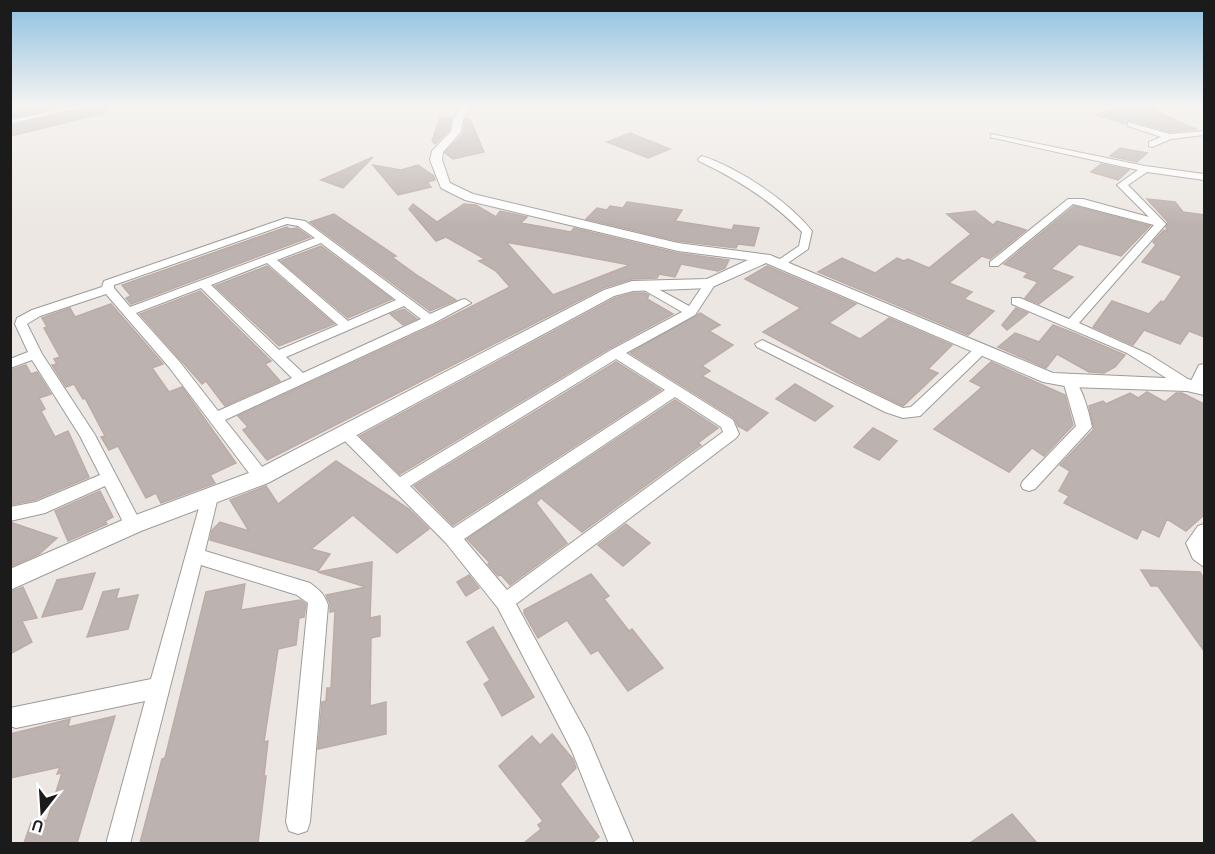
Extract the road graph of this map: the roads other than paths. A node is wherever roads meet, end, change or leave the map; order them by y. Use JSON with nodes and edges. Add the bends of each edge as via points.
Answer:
{"nodes":[{"id":1,"x":443,"y":146,"type":"edge"},
{"id":2,"x":1039,"y":146,"type":"edge"},
{"id":3,"x":702,"y":159,"type":"dead end"},
{"id":4,"x":1145,"y":169,"type":"junction"},
{"id":5,"x":1204,"y":177,"type":"edge"},
{"id":6,"x":1161,"y":224,"type":"junction"},
{"id":7,"x":323,"y":239,"type":"junction"},
{"id":8,"x":269,"y":259,"type":"junction"},
{"id":9,"x":773,"y":261,"type":"junction"},
{"id":10,"x":994,"y":264,"type":"dead end"},
{"id":11,"x":202,"y":283,"type":"junction"},
{"id":12,"x":710,"y":283,"type":"junction"},
{"id":13,"x":643,"y":285,"type":"junction"},
{"id":14,"x":108,"y":289,"type":"junction"},
{"id":15,"x":405,"y":301,"type":"junction"},
{"id":16,"x":1016,"y":301,"type":"dead end"},
{"id":17,"x":465,"y":303,"type":"dead end"},
{"id":18,"x":127,"y":312,"type":"junction"},
{"id":19,"x":691,"y":312,"type":"junction"},
{"id":20,"x":430,"y":320,"type":"junction"},
{"id":21,"x":1071,"y":324,"type":"junction"},
{"id":22,"x":347,"y":326,"type":"junction"},
{"id":23,"x":762,"y":344,"type":"dead end"},
{"id":24,"x":981,"y":350,"type":"junction"},
{"id":25,"x":616,"y":353,"type":"junction"},
{"id":26,"x":35,"y":354,"type":"junction"},
{"id":27,"x":277,"y":356,"type":"junction"},
{"id":28,"x":10,"y":364,"type":"edge"},
{"id":29,"x":1204,"y":368,"type":"edge"},
{"id":30,"x":301,"y":379,"type":"junction"},
{"id":31,"x":1070,"y":381,"type":"junction"},
{"id":32,"x":1196,"y":386,"type":"edge"},
{"id":33,"x":675,"y":390,"type":"junction"},
{"id":34,"x":215,"y":419,"type":"junction"},
{"id":35,"x":345,"y":433,"type":"junction"},
{"id":36,"x":261,"y":477,"type":"junction"},
{"id":37,"x":109,"y":478,"type":"junction"},
{"id":38,"x":399,"y":485,"type":"junction"},
{"id":39,"x":1029,"y":485,"type":"dead end"},
{"id":40,"x":210,"y":496,"type":"junction"},
{"id":41,"x":10,"y":514,"type":"edge"},
{"id":42,"x":133,"y":525,"type":"junction"},
{"id":43,"x":1204,"y":531,"type":"edge"},
{"id":44,"x":452,"y":538,"type":"junction"},
{"id":45,"x":194,"y":555,"type":"junction"},
{"id":46,"x":1204,"y":559,"type":"edge"},
{"id":47,"x":10,"y":580,"type":"edge"},
{"id":48,"x":505,"y":602,"type":"junction"},
{"id":49,"x":159,"y":688,"type":"junction"},
{"id":50,"x":16,"y":717,"type":"dead end"},
{"id":51,"x":298,"y":822,"type":"dead end"},
{"id":52,"x":118,"y":843,"type":"edge"},
{"id":53,"x":622,"y":843,"type":"edge"}],
"edges":[{"from":1,"to":9,"type":"street","via":[[436,160],[445,185],[456,192],[667,244]]},
{"from":2,"to":4,"type":"street"},
{"from":3,"to":9,"type":"street","via":[[727,170],[793,216],[807,231],[804,248]]},
{"from":4,"to":5,"type":"street"},
{"from":4,"to":6,"type":"street","via":[[1122,185]]},
{"from":6,"to":10,"type":"street","via":[[1073,201]]},
{"from":6,"to":21,"type":"street"},
{"from":7,"to":8,"type":"street"},
{"from":7,"to":14,"type":"street","via":[[297,221],[286,220],[113,280]]},
{"from":7,"to":15,"type":"street"},
{"from":8,"to":11,"type":"street"},
{"from":8,"to":22,"type":"street"},
{"from":9,"to":12,"type":"street"},
{"from":9,"to":24,"type":"street"},
{"from":11,"to":18,"type":"street"},
{"from":11,"to":27,"type":"street"},
{"from":12,"to":13,"type":"street"},
{"from":12,"to":19,"type":"street"},
{"from":13,"to":19,"type":"street"},
{"from":13,"to":35,"type":"street","via":[[609,292]]},
{"from":14,"to":18,"type":"street"},
{"from":14,"to":26,"type":"street","via":[[21,321]]},
{"from":15,"to":20,"type":"street"},
{"from":15,"to":22,"type":"street"},
{"from":16,"to":21,"type":"street"},
{"from":17,"to":20,"type":"street"},
{"from":18,"to":34,"type":"street","via":[[174,364]]},
{"from":19,"to":25,"type":"street"},
{"from":20,"to":30,"type":"street"},
{"from":21,"to":32,"type":"street","via":[[1135,350]]},
{"from":22,"to":27,"type":"street"},
{"from":23,"to":24,"type":"street","via":[[890,409],[910,413]]},
{"from":24,"to":31,"type":"street","via":[[1038,374]]},
{"from":25,"to":33,"type":"street"},
{"from":25,"to":38,"type":"street"},
{"from":26,"to":28,"type":"street"},
{"from":26,"to":37,"type":"street","via":[[87,435]]},
{"from":27,"to":30,"type":"street"},
{"from":29,"to":32,"type":"street"},
{"from":30,"to":34,"type":"street"},
{"from":31,"to":32,"type":"street"},
{"from":31,"to":39,"type":"street","via":[[1084,427]]},
{"from":33,"to":44,"type":"street"},
{"from":33,"to":48,"type":"street","via":[[728,424],[728,438]]},
{"from":34,"to":36,"type":"street"},
{"from":35,"to":36,"type":"street"},
{"from":35,"to":38,"type":"street"},
{"from":36,"to":40,"type":"street"},
{"from":37,"to":41,"type":"street","via":[[39,508]]},
{"from":37,"to":42,"type":"street"},
{"from":38,"to":44,"type":"street"},
{"from":40,"to":42,"type":"street"},
{"from":40,"to":45,"type":"street"},
{"from":42,"to":47,"type":"street"},
{"from":43,"to":46,"type":"street","via":[[1196,543]]},
{"from":44,"to":48,"type":"street"},
{"from":45,"to":49,"type":"street"},
{"from":45,"to":51,"type":"street","via":[[303,589],[316,598]]},
{"from":48,"to":53,"type":"street","via":[[580,744]]},
{"from":49,"to":50,"type":"street"},
{"from":49,"to":52,"type":"street"}]}
